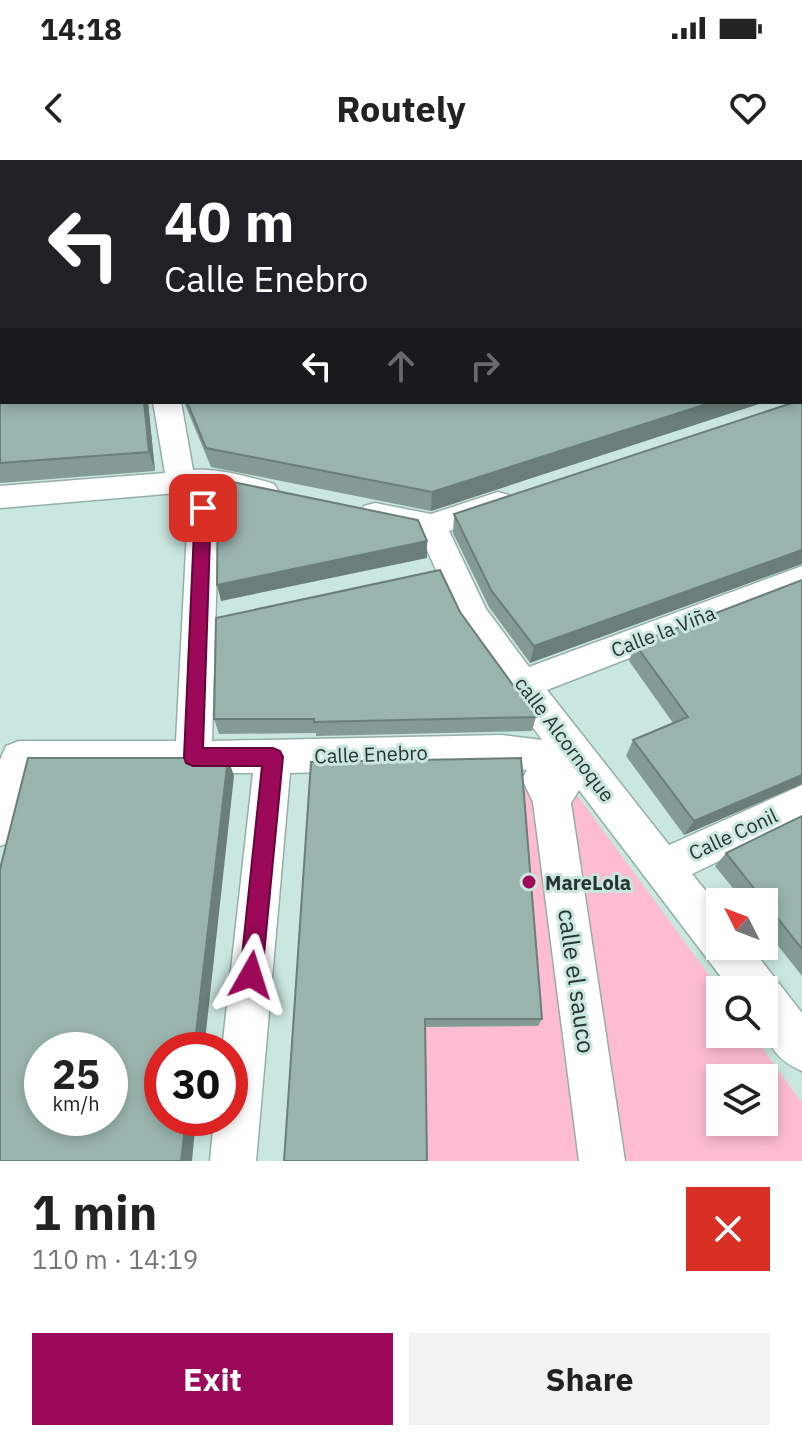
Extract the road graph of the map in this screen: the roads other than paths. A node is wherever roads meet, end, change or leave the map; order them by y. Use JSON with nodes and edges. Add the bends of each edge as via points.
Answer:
{"nodes":[{"id":1,"x":168,"y":404,"type":"edge"},
{"id":2,"x":192,"y":481,"type":"junction"},
{"id":3,"x":520,"y":496,"type":"edge"},
{"id":4,"x":0,"y":497,"type":"edge"},
{"id":5,"x":291,"y":497,"type":"edge"},
{"id":6,"x":353,"y":510,"type":"edge"},
{"id":7,"x":431,"y":525,"type":"junction"},
{"id":8,"x":802,"y":578,"type":"edge"},
{"id":9,"x":524,"y":684,"type":"junction"},
{"id":10,"x":528,"y":754,"type":"junction"},
{"id":11,"x":193,"y":757,"type":"junction"},
{"id":12,"x":273,"y":757,"type":"junction"},
{"id":13,"x":578,"y":760,"type":"junction"},
{"id":14,"x":552,"y":800,"type":"junction"},
{"id":15,"x":802,"y":802,"type":"edge"},
{"id":16,"x":0,"y":828,"type":"edge"},
{"id":17,"x":664,"y":867,"type":"junction"},
{"id":18,"x":706,"y":923,"type":"edge"},
{"id":19,"x":734,"y":960,"type":"edge"},
{"id":20,"x":746,"y":976,"type":"edge"},
{"id":21,"x":778,"y":1017,"type":"edge"},
{"id":22,"x":802,"y":1049,"type":"edge"},
{"id":23,"x":233,"y":1161,"type":"edge"},
{"id":24,"x":602,"y":1161,"type":"edge"}],
"edges":[{"from":1,"to":2,"type":"street"},
{"from":2,"to":4,"type":"street"},
{"from":2,"to":5,"type":"street"},
{"from":2,"to":11,"type":"street","via":[[216,619]]},
{"from":3,"to":7,"type":"street"},
{"from":6,"to":7,"type":"street"},
{"from":7,"to":9,"type":"street","name":"calle Alcornoque","via":[[437,572]]},
{"from":8,"to":9,"type":"street","name":"Calle la Viña"},
{"from":9,"to":13,"type":"street","name":"calle Alcornoque"},
{"from":10,"to":12,"type":"street","name":"Calle Enebro"},
{"from":10,"to":13,"type":"street","name":"Calle Enebro"},
{"from":10,"to":14,"type":"street","name":"calle el sauco"},
{"from":11,"to":12,"type":"street","name":"Calle Enebro"},
{"from":11,"to":16,"type":"street","name":"Calle Enebro","via":[[19,757]]},
{"from":12,"to":23,"type":"street"},
{"from":13,"to":14,"type":"street"},
{"from":13,"to":17,"type":"street","name":"calle Alcornoque"},
{"from":14,"to":24,"type":"street","name":"calle el sauco"},
{"from":15,"to":17,"type":"street","name":"Calle Conil"},
{"from":17,"to":18,"type":"street","name":"calle Alcornoque"},
{"from":19,"to":20,"type":"street","name":"calle Alcornoque"},
{"from":21,"to":22,"type":"street"}]}
